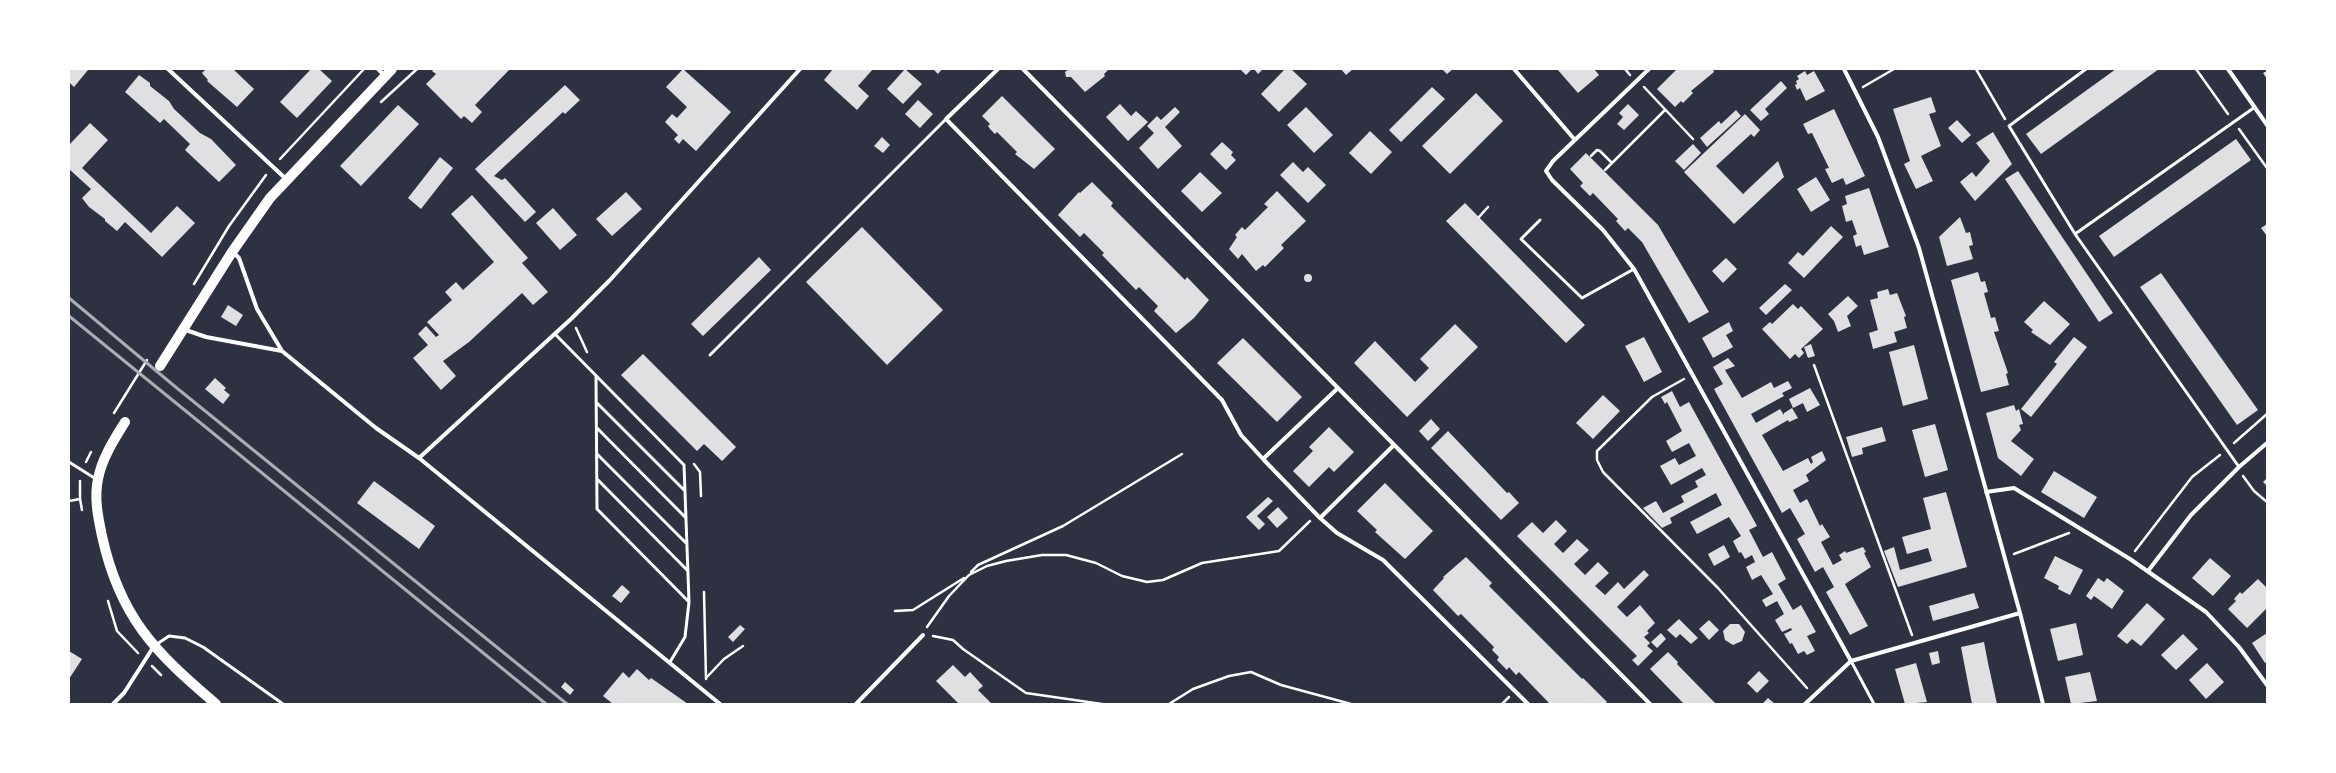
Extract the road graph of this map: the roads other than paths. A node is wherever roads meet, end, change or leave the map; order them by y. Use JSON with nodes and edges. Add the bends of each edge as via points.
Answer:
{"nodes":[{"id":1,"x":168,"y":69,"type":"edge"},
{"id":2,"x":800,"y":69,"type":"edge"},
{"id":3,"x":998,"y":69,"type":"edge"},
{"id":4,"x":1023,"y":69,"type":"edge"},
{"id":5,"x":1514,"y":69,"type":"edge"},
{"id":6,"x":1648,"y":69,"type":"edge"},
{"id":7,"x":1844,"y":69,"type":"edge"},
{"id":8,"x":2086,"y":69,"type":"edge"},
{"id":9,"x":2228,"y":69,"type":"edge"},
{"id":10,"x":385,"y":71,"type":"edge"},
{"id":11,"x":2255,"y":107,"type":"junction"},
{"id":12,"x":946,"y":119,"type":"junction"},
{"id":13,"x":2267,"y":125,"type":"edge"},
{"id":14,"x":1575,"y":140,"type":"junction"},
{"id":15,"x":286,"y":179,"type":"junction"},
{"id":16,"x":1540,"y":220,"type":"dead end"},
{"id":17,"x":2075,"y":234,"type":"junction"},
{"id":18,"x":232,"y":252,"type":"junction"},
{"id":19,"x":1634,"y":268,"type":"junction"},
{"id":20,"x":183,"y":329,"type":"junction"},
{"id":21,"x":554,"y":334,"type":"junction"},
{"id":22,"x":282,"y":351,"type":"junction"},
{"id":23,"x":710,"y":355,"type":"dead end"},
{"id":24,"x":160,"y":366,"type":"dead end"},
{"id":25,"x":596,"y":377,"type":"junction"},
{"id":26,"x":1338,"y":388,"type":"junction"},
{"id":27,"x":596,"y":402,"type":"junction"},
{"id":28,"x":125,"y":422,"type":"dead end"},
{"id":29,"x":596,"y":428,"type":"junction"},
{"id":30,"x":2267,"y":443,"type":"edge"},
{"id":31,"x":1394,"y":445,"type":"junction"},
{"id":32,"x":596,"y":454,"type":"junction"},
{"id":33,"x":419,"y":458,"type":"junction"},
{"id":34,"x":1263,"y":459,"type":"junction"},
{"id":35,"x":69,"y":462,"type":"edge"},
{"id":36,"x":2238,"y":468,"type":"junction"},
{"id":37,"x":597,"y":479,"type":"junction"},
{"id":38,"x":98,"y":480,"type":"junction"},
{"id":39,"x":685,"y":491,"type":"junction"},
{"id":40,"x":1986,"y":492,"type":"junction"},
{"id":41,"x":686,"y":518,"type":"junction"},
{"id":42,"x":1320,"y":518,"type":"junction"},
{"id":43,"x":687,"y":544,"type":"junction"},
{"id":44,"x":688,"y":570,"type":"junction"},
{"id":45,"x":2148,"y":571,"type":"junction"},
{"id":46,"x":689,"y":602,"type":"junction"},
{"id":47,"x":2020,"y":613,"type":"junction"},
{"id":48,"x":923,"y":635,"type":"road end"},
{"id":49,"x":154,"y":646,"type":"junction"},
{"id":50,"x":1851,"y":661,"type":"junction"},
{"id":51,"x":670,"y":662,"type":"junction"},
{"id":52,"x":2267,"y":685,"type":"edge"},
{"id":53,"x":112,"y":704,"type":"edge"},
{"id":54,"x":216,"y":704,"type":"edge"},
{"id":55,"x":283,"y":704,"type":"edge"},
{"id":56,"x":720,"y":704,"type":"edge"},
{"id":57,"x":856,"y":704,"type":"edge"},
{"id":58,"x":1528,"y":704,"type":"edge"},
{"id":59,"x":1650,"y":704,"type":"edge"},
{"id":60,"x":1806,"y":704,"type":"edge"},
{"id":61,"x":1874,"y":704,"type":"edge"},
{"id":62,"x":2043,"y":704,"type":"edge"}],
"edges":[{"from":1,"to":15,"type":"street"},
{"from":2,"to":21,"type":"street","via":[[614,276]]},
{"from":3,"to":12,"type":"street"},
{"from":4,"to":26,"type":"street"},
{"from":5,"to":14,"type":"street"},
{"from":6,"to":14,"type":"street"},
{"from":7,"to":40,"type":"street","via":[[1878,137],[1919,248]]},
{"from":8,"to":17,"type":"lane","via":[[2009,126]]},
{"from":9,"to":11,"type":"street"},
{"from":10,"to":15,"type":"main road"},
{"from":11,"to":13,"type":"street"},
{"from":11,"to":17,"type":"lane"},
{"from":12,"to":23,"type":"lane"},
{"from":12,"to":34,"type":"street","via":[[1217,394],[1230,410],[1241,435]]},
{"from":14,"to":19,"type":"street","via":[[1546,171],[1619,247]]},
{"from":15,"to":18,"type":"main road"},
{"from":16,"to":19,"type":"lane","via":[[1521,239],[1582,298]]},
{"from":17,"to":36,"type":"lane"},
{"from":18,"to":20,"type":"main road"},
{"from":18,"to":22,"type":"street","via":[[238,258],[257,309]]},
{"from":19,"to":50,"type":"street"},
{"from":20,"to":22,"type":"street","via":[[206,337]]},
{"from":20,"to":24,"type":"main road"},
{"from":21,"to":25,"type":"lane"},
{"from":21,"to":33,"type":"street"},
{"from":22,"to":33,"type":"street","via":[[376,428]]},
{"from":25,"to":27,"type":"lane"},
{"from":25,"to":39,"type":"lane","via":[[684,465]]},
{"from":26,"to":31,"type":"street"},
{"from":26,"to":34,"type":"street"},
{"from":27,"to":29,"type":"lane"},
{"from":27,"to":39,"type":"lane"},
{"from":28,"to":38,"type":"main road","via":[[110,446]]},
{"from":29,"to":32,"type":"lane"},
{"from":29,"to":41,"type":"lane"},
{"from":30,"to":36,"type":"street"},
{"from":31,"to":42,"type":"street"},
{"from":31,"to":59,"type":"street"},
{"from":32,"to":37,"type":"lane"},
{"from":32,"to":43,"type":"lane"},
{"from":33,"to":51,"type":"street"},
{"from":34,"to":42,"type":"street"},
{"from":35,"to":38,"type":"lane"},
{"from":36,"to":45,"type":"street","via":[[2191,515]]},
{"from":37,"to":44,"type":"lane"},
{"from":37,"to":46,"type":"lane","via":[[597,509]]},
{"from":38,"to":49,"type":"main road","via":[[98,518],[112,571],[121,596],[135,622]]},
{"from":39,"to":41,"type":"lane"},
{"from":40,"to":45,"type":"street","via":[[2014,488]]},
{"from":40,"to":47,"type":"street"},
{"from":41,"to":43,"type":"lane"},
{"from":42,"to":58,"type":"street","via":[[1337,533],[1383,560]]},
{"from":43,"to":44,"type":"lane"},
{"from":44,"to":46,"type":"lane"},
{"from":45,"to":52,"type":"street","via":[[2206,612],[2239,647]]},
{"from":46,"to":51,"type":"lane","via":[[685,637]]},
{"from":47,"to":50,"type":"street"},
{"from":47,"to":62,"type":"street"},
{"from":48,"to":57,"type":"street"},
{"from":49,"to":53,"type":"street","via":[[124,692]]},
{"from":49,"to":54,"type":"main road"},
{"from":49,"to":55,"type":"lane","via":[[169,636],[185,638],[203,647]]},
{"from":50,"to":60,"type":"street"},
{"from":50,"to":61,"type":"lane"},
{"from":51,"to":56,"type":"street"}]}
